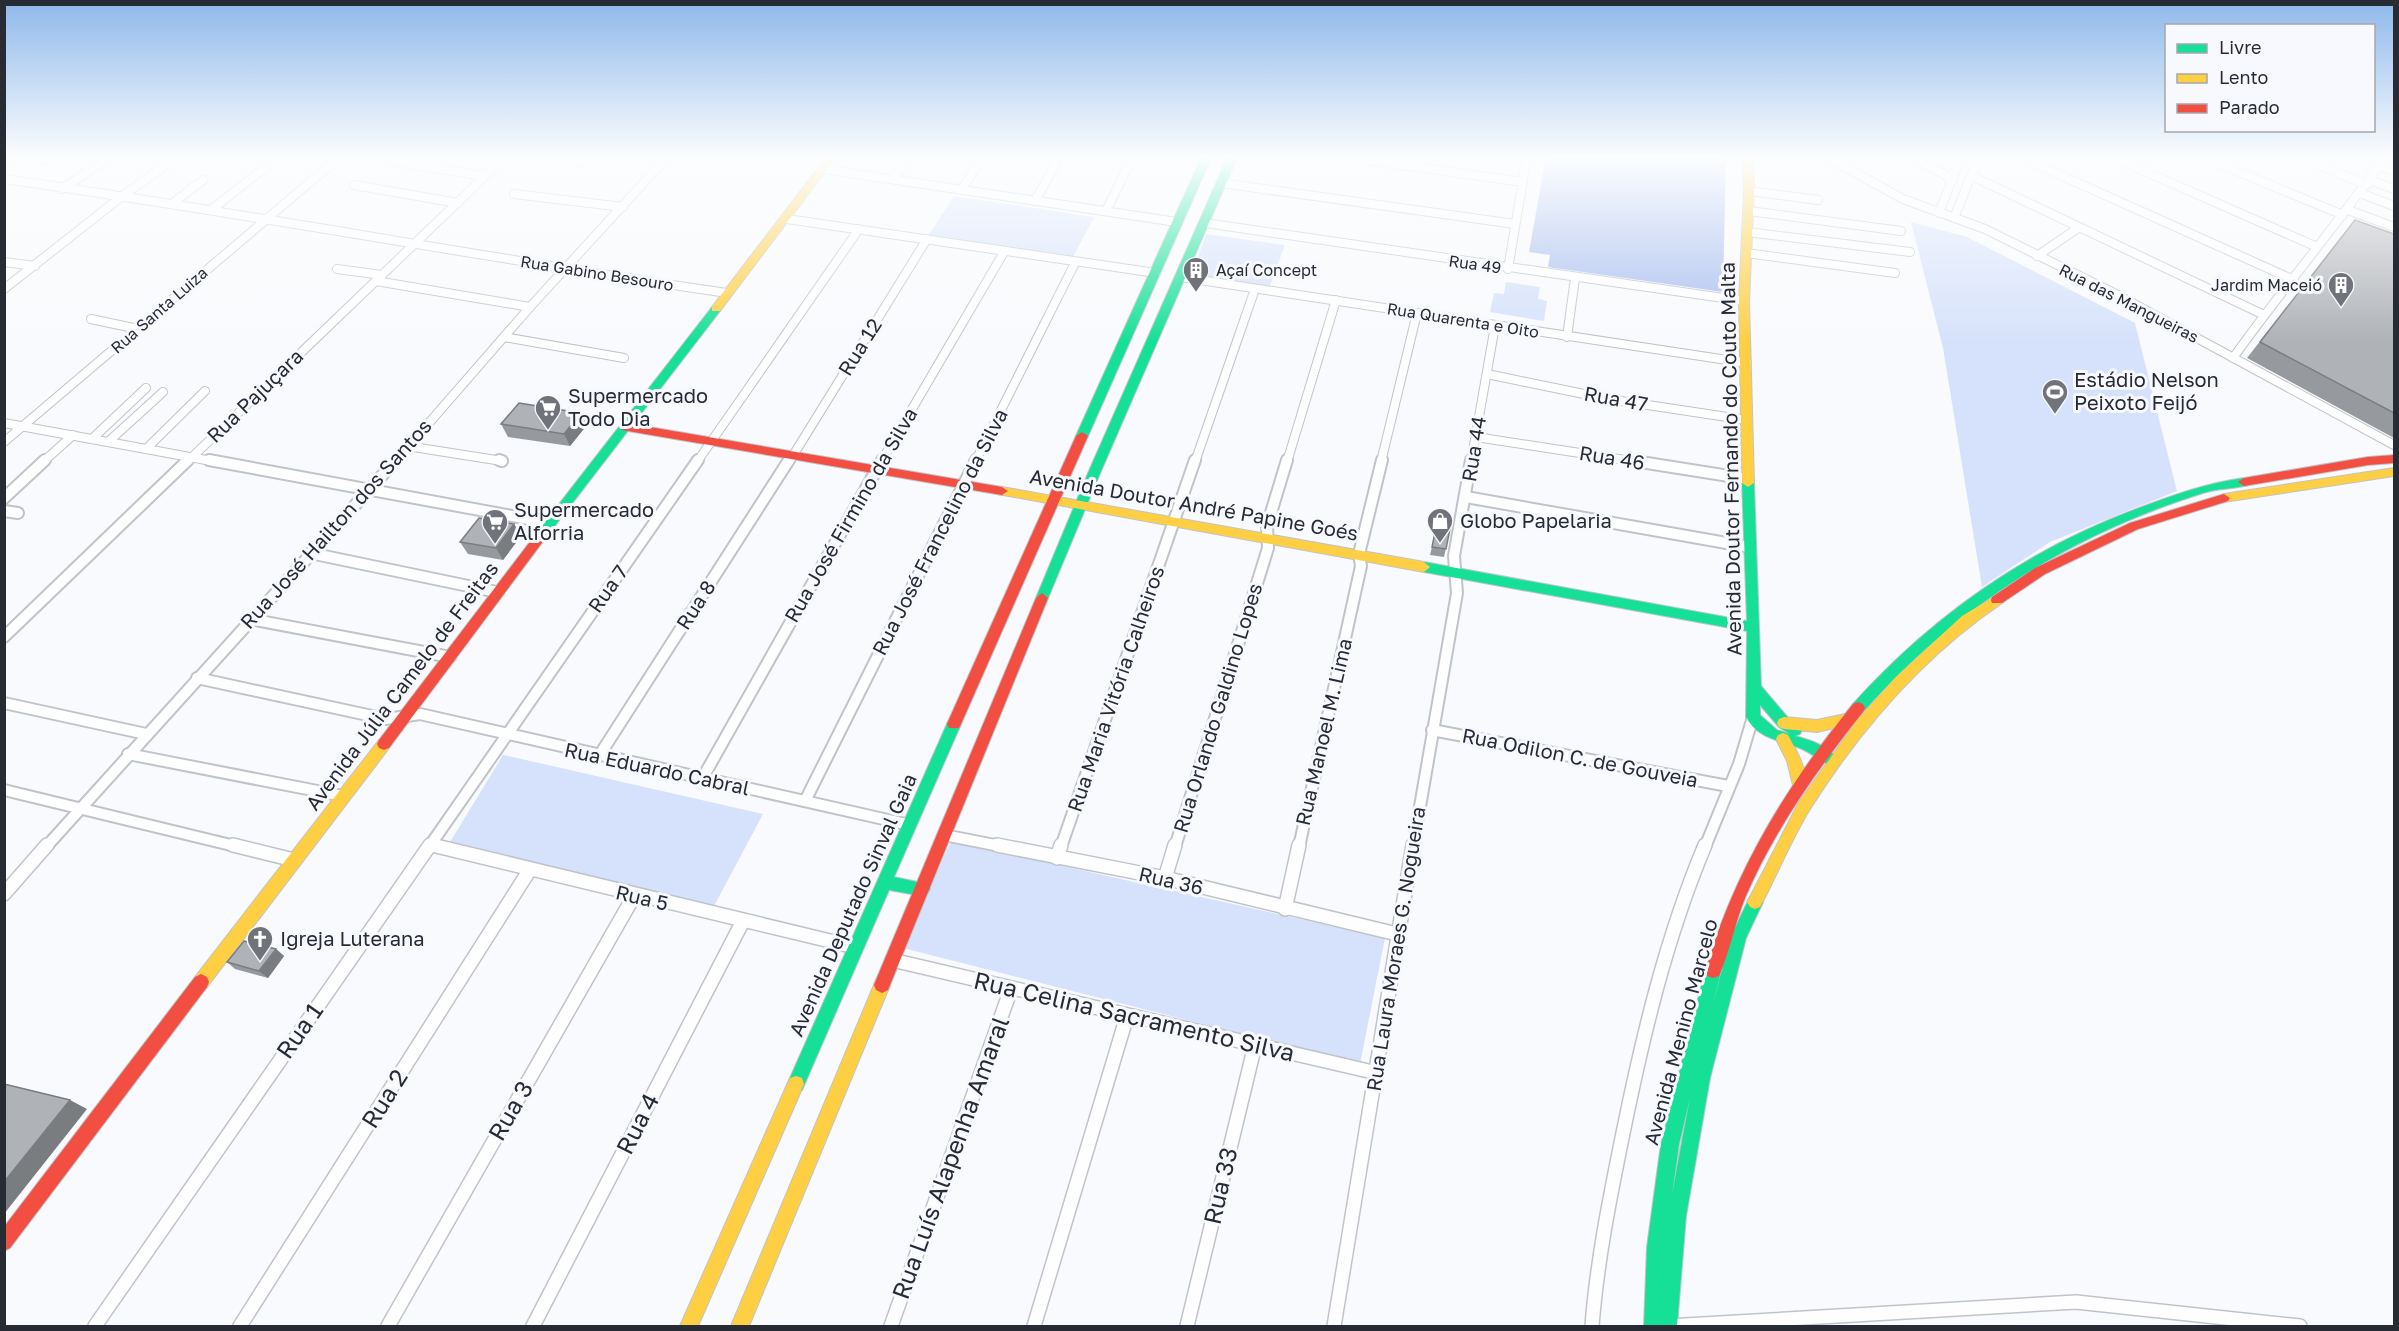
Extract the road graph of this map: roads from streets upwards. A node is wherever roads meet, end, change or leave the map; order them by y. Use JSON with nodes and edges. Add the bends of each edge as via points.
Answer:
{"nodes":[{"id":1,"x":95,"y":218,"type":"edge"},
{"id":2,"x":255,"y":218,"type":"edge"},
{"id":3,"x":442,"y":218,"type":"edge"},
{"id":4,"x":613,"y":218,"type":"edge"},
{"id":5,"x":1152,"y":218,"type":"edge"},
{"id":6,"x":1179,"y":218,"type":"edge"},
{"id":7,"x":1207,"y":218,"type":"edge"},
{"id":8,"x":1473,"y":218,"type":"edge"},
{"id":9,"x":1516,"y":218,"type":"edge"},
{"id":10,"x":1748,"y":218,"type":"edge"},
{"id":11,"x":1803,"y":218,"type":"edge"},
{"id":12,"x":1954,"y":218,"type":"edge"},
{"id":13,"x":2058,"y":218,"type":"edge"},
{"id":14,"x":2156,"y":218,"type":"edge"},
{"id":15,"x":2251,"y":218,"type":"edge"},
{"id":16,"x":2340,"y":218,"type":"edge"},
{"id":17,"x":2366,"y":218,"type":"edge"},
{"id":18,"x":787,"y":219,"type":"joint"},
{"id":19,"x":265,"y":220,"type":"junction"},
{"id":20,"x":1177,"y":222,"type":"junction"},
{"id":21,"x":1205,"y":223,"type":"junction"},
{"id":22,"x":1515,"y":224,"type":"junction"},
{"id":23,"x":2336,"y":224,"type":"junction"},
{"id":24,"x":2394,"y":226,"type":"edge"},
{"id":25,"x":2346,"y":227,"type":"edge"},
{"id":26,"x":2078,"y":228,"type":"junction"},
{"id":27,"x":859,"y":229,"type":"junction"},
{"id":28,"x":1900,"y":231,"type":"dead end"},
{"id":29,"x":1747,"y":232,"type":"junction"},
{"id":30,"x":927,"y":239,"type":"junction"},
{"id":31,"x":415,"y":243,"type":"junction"},
{"id":32,"x":2317,"y":247,"type":"junction"},
{"id":33,"x":1167,"y":249,"type":"junction"},
{"id":34,"x":1004,"y":252,"type":"junction"},
{"id":35,"x":1910,"y":252,"type":"dead end"},
{"id":36,"x":1191,"y":253,"type":"junction"},
{"id":37,"x":1746,"y":253,"type":"junction"},
{"id":38,"x":2037,"y":256,"type":"junction"},
{"id":39,"x":4,"y":262,"type":"edge"},
{"id":40,"x":1075,"y":262,"type":"junction"},
{"id":41,"x":35,"y":266,"type":"junction"},
{"id":42,"x":1508,"y":268,"type":"junction"},
{"id":43,"x":337,"y":269,"type":"dead end"},
{"id":44,"x":566,"y":270,"type":"junction"},
{"id":45,"x":1156,"y":273,"type":"junction"},
{"id":46,"x":1895,"y":273,"type":"dead end"},
{"id":47,"x":1180,"y":277,"type":"junction"},
{"id":48,"x":379,"y":278,"type":"junction"},
{"id":49,"x":1575,"y":278,"type":"junction"},
{"id":50,"x":2294,"y":280,"type":"junction"},
{"id":51,"x":4,"y":289,"type":"edge"},
{"id":52,"x":1255,"y":289,"type":"junction"},
{"id":53,"x":728,"y":293,"type":"junction"},
{"id":54,"x":1336,"y":300,"type":"junction"},
{"id":55,"x":1744,"y":301,"type":"junction"},
{"id":56,"x":530,"y":308,"type":"junction"},
{"id":57,"x":1417,"y":313,"type":"junction"},
{"id":58,"x":2264,"y":315,"type":"junction"},
{"id":59,"x":91,"y":319,"type":"dead end"},
{"id":60,"x":1495,"y":326,"type":"junction"},
{"id":61,"x":138,"y":329,"type":"junction"},
{"id":62,"x":504,"y":337,"type":"junction"},
{"id":63,"x":1567,"y":337,"type":"junction"},
{"id":64,"x":624,"y":358,"type":"dead end"},
{"id":65,"x":2233,"y":358,"type":"junction"},
{"id":66,"x":1747,"y":363,"type":"junction"},
{"id":67,"x":1487,"y":374,"type":"junction"},
{"id":68,"x":146,"y":388,"type":"dead end"},
{"id":69,"x":205,"y":390,"type":"dead end"},
{"id":70,"x":163,"y":392,"type":"dead end"},
{"id":71,"x":1747,"y":420,"type":"junction"},
{"id":72,"x":4,"y":423,"type":"edge"},
{"id":73,"x":23,"y":426,"type":"junction"},
{"id":74,"x":626,"y":427,"type":"junction"},
{"id":75,"x":73,"y":435,"type":"junction"},
{"id":76,"x":1476,"y":437,"type":"junction"},
{"id":77,"x":92,"y":439,"type":"junction"},
{"id":78,"x":4,"y":442,"type":"edge"},
{"id":79,"x":108,"y":442,"type":"junction"},
{"id":80,"x":711,"y":442,"type":"junction"},
{"id":81,"x":2394,"y":445,"type":"edge"},
{"id":82,"x":407,"y":446,"type":"junction"},
{"id":83,"x":146,"y":448,"type":"junction"},
{"id":84,"x":793,"y":455,"type":"junction"},
{"id":85,"x":191,"y":457,"type":"junction"},
{"id":86,"x":2394,"y":459,"type":"edge"},
{"id":87,"x":502,"y":461,"type":"dead end"},
{"id":88,"x":877,"y":469,"type":"junction"},
{"id":89,"x":2394,"y":472,"type":"edge"},
{"id":90,"x":1748,"y":479,"type":"junction"},
{"id":91,"x":963,"y":484,"type":"junction"},
{"id":92,"x":370,"y":490,"type":"junction"},
{"id":93,"x":1466,"y":497,"type":"junction"},
{"id":94,"x":4,"y":498,"type":"edge"},
{"id":95,"x":1053,"y":500,"type":"junction"},
{"id":96,"x":1083,"y":505,"type":"junction"},
{"id":97,"x":4,"y":510,"type":"edge"},
{"id":98,"x":18,"y":513,"type":"dead end"},
{"id":99,"x":1175,"y":520,"type":"junction"},
{"id":100,"x":550,"y":523,"type":"junction"},
{"id":101,"x":1267,"y":537,"type":"junction"},
{"id":102,"x":1749,"y":547,"type":"junction"},
{"id":103,"x":310,"y":553,"type":"junction"},
{"id":104,"x":1359,"y":555,"type":"junction"},
{"id":105,"x":1455,"y":572,"type":"junction"},
{"id":106,"x":497,"y":592,"type":"junction"},
{"id":107,"x":250,"y":619,"type":"junction"},
{"id":108,"x":1754,"y":627,"type":"junction"},
{"id":109,"x":4,"y":637,"type":"edge"},
{"id":110,"x":450,"y":657,"type":"junction"},
{"id":111,"x":197,"y":678,"type":"junction"},
{"id":112,"x":1756,"y":690,"type":"junction"},
{"id":113,"x":4,"y":703,"type":"edge"},
{"id":114,"x":404,"y":716,"type":"junction"},
{"id":115,"x":1753,"y":717,"type":"junction"},
{"id":116,"x":1851,"y":718,"type":"junction"},
{"id":117,"x":1784,"y":723,"type":"junction"},
{"id":118,"x":1432,"y":730,"type":"junction"},
{"id":119,"x":146,"y":734,"type":"junction"},
{"id":120,"x":506,"y":735,"type":"junction"},
{"id":121,"x":1783,"y":739,"type":"junction"},
{"id":122,"x":1824,"y":751,"type":"junction"},
{"id":123,"x":128,"y":754,"type":"junction"},
{"id":124,"x":600,"y":756,"type":"junction"},
{"id":125,"x":1838,"y":759,"type":"junction"},
{"id":126,"x":702,"y":779,"type":"junction"},
{"id":127,"x":1799,"y":785,"type":"junction"},
{"id":128,"x":1728,"y":786,"type":"junction"},
{"id":129,"x":4,"y":790,"type":"edge"},
{"id":130,"x":343,"y":796,"type":"junction"},
{"id":131,"x":805,"y":801,"type":"junction"},
{"id":132,"x":81,"y":809,"type":"junction"},
{"id":133,"x":910,"y":825,"type":"junction"},
{"id":134,"x":944,"y":835,"type":"junction"},
{"id":135,"x":430,"y":846,"type":"junction"},
{"id":136,"x":1057,"y":858,"type":"junction"},
{"id":137,"x":294,"y":860,"type":"junction"},
{"id":138,"x":529,"y":871,"type":"junction"},
{"id":139,"x":1166,"y":878,"type":"junction"},
{"id":140,"x":885,"y":882,"type":"junction"},
{"id":141,"x":922,"y":889,"type":"junction"},
{"id":142,"x":4,"y":894,"type":"edge"},
{"id":143,"x":634,"y":896,"type":"junction"},
{"id":144,"x":1285,"y":909,"type":"junction"},
{"id":145,"x":743,"y":921,"type":"junction"},
{"id":146,"x":1397,"y":934,"type":"junction"},
{"id":147,"x":855,"y":947,"type":"junction"},
{"id":148,"x":892,"y":960,"type":"junction"},
{"id":149,"x":1011,"y":988,"type":"junction"},
{"id":150,"x":1127,"y":1016,"type":"junction"},
{"id":151,"x":1255,"y":1045,"type":"junction"},
{"id":152,"x":1377,"y":1072,"type":"junction"},
{"id":153,"x":4,"y":1242,"type":"edge"},
{"id":154,"x":95,"y":1326,"type":"edge"},
{"id":155,"x":240,"y":1326,"type":"edge"},
{"id":156,"x":388,"y":1326,"type":"edge"},
{"id":157,"x":533,"y":1326,"type":"edge"},
{"id":158,"x":689,"y":1326,"type":"edge"},
{"id":159,"x":740,"y":1326,"type":"edge"},
{"id":160,"x":891,"y":1326,"type":"edge"},
{"id":161,"x":1034,"y":1326,"type":"edge"},
{"id":162,"x":1187,"y":1326,"type":"edge"},
{"id":163,"x":1334,"y":1326,"type":"edge"},
{"id":164,"x":1592,"y":1326,"type":"edge"},
{"id":165,"x":1653,"y":1326,"type":"edge"},
{"id":166,"x":1668,"y":1326,"type":"edge"},
{"id":167,"x":2300,"y":1326,"type":"edge"}],
"edges":[{"from":1,"to":41,"type":"street"},
{"from":2,"to":19,"type":"street","name":"Rua Gabino Besouro"},
{"from":3,"to":31,"type":"street","name":"Rua Pajuçara"},
{"from":4,"to":44,"type":"street","name":"Rua José Hailton dos Santos"},
{"from":5,"to":20,"type":"street"},
{"from":6,"to":20,"type":"street","name":"Avenida Deputado Sinval Gaia"},
{"from":7,"to":21,"type":"street"},
{"from":8,"to":22,"type":"street"},
{"from":9,"to":22,"type":"street"},
{"from":10,"to":29,"type":"street","name":"Avenida Doutor Fernando do Couto Malta"},
{"from":11,"to":28,"type":"street"},
{"from":12,"to":38,"type":"street","name":"Rua das Mangueiras"},
{"from":13,"to":26,"type":"street"},
{"from":14,"to":50,"type":"street"},
{"from":15,"to":32,"type":"street"},
{"from":16,"to":23,"type":"street"},
{"from":17,"to":24,"type":"street"},
{"from":18,"to":27,"type":"street"},
{"from":18,"to":53,"type":"street","name":"Avenida Júlia Camelo de Freitas"},
{"from":19,"to":31,"type":"street","name":"Rua Gabino Besouro"},
{"from":19,"to":61,"type":"street","name":"Rua Santa Luiza"},
{"from":20,"to":33,"type":"street","name":"Avenida Deputado Sinval Gaia"},
{"from":21,"to":36,"type":"street"},
{"from":21,"to":42,"type":"street","name":"Rua 49"},
{"from":22,"to":42,"type":"street"},
{"from":23,"to":25,"type":"street"},
{"from":23,"to":32,"type":"street"},
{"from":26,"to":38,"type":"street"},
{"from":26,"to":58,"type":"street"},
{"from":27,"to":30,"type":"street"},
{"from":27,"to":80,"type":"street","name":"Rua 7"},
{"from":29,"to":35,"type":"street"},
{"from":29,"to":37,"type":"street","name":"Avenida Doutor Fernando do Couto Malta"},
{"from":30,"to":34,"type":"street"},
{"from":30,"to":84,"type":"street","name":"Rua 12"},
{"from":31,"to":44,"type":"street","name":"Rua Gabino Besouro"},
{"from":31,"to":48,"type":"street","name":"Rua Pajuçara"},
{"from":32,"to":50,"type":"street"},
{"from":33,"to":36,"type":"street"},
{"from":33,"to":45,"type":"street","name":"Avenida Deputado Sinval Gaia"},
{"from":34,"to":40,"type":"street"},
{"from":34,"to":88,"type":"street","name":"Rua José Firmino da Silva"},
{"from":36,"to":47,"type":"street"},
{"from":37,"to":46,"type":"street"},
{"from":37,"to":55,"type":"street","name":"Avenida Doutor Fernando do Couto Malta"},
{"from":38,"to":65,"type":"street","name":"Rua das Mangueiras"},
{"from":39,"to":41,"type":"street"},
{"from":40,"to":45,"type":"street"},
{"from":40,"to":91,"type":"street","name":"Rua José Francelino da Silva"},
{"from":41,"to":51,"type":"street"},
{"from":42,"to":49,"type":"street","name":"Rua 49"},
{"from":43,"to":48,"type":"street"},
{"from":44,"to":53,"type":"street","name":"Rua Gabino Besouro"},
{"from":44,"to":56,"type":"street","name":"Rua José Hailton dos Santos"},
{"from":45,"to":95,"type":"street","name":"Avenida Deputado Sinval Gaia"},
{"from":47,"to":52,"type":"street","name":"Rua Quarenta e Oito"},
{"from":47,"to":96,"type":"street"},
{"from":48,"to":56,"type":"street"},
{"from":48,"to":85,"type":"street","name":"Rua Pajuçara"},
{"from":49,"to":55,"type":"street","name":"Rua 49"},
{"from":49,"to":63,"type":"street"},
{"from":50,"to":58,"type":"street"},
{"from":52,"to":54,"type":"street","name":"Rua Quarenta e Oito"},
{"from":52,"to":99,"type":"street","name":"Rua Maria Vitória Calheiros"},
{"from":53,"to":74,"type":"street","name":"Avenida Júlia Camelo de Freitas"},
{"from":54,"to":57,"type":"street","name":"Rua Quarenta e Oito"},
{"from":54,"to":101,"type":"street","name":"Rua Orlando Galdino Lopes","via":[[1267,526]]},
{"from":55,"to":66,"type":"street","name":"Avenida Doutor Fernando do Couto Malta"},
{"from":56,"to":62,"type":"street","name":"Rua José Hailton dos Santos"},
{"from":57,"to":60,"type":"street","name":"Rua Quarenta e Oito"},
{"from":57,"to":104,"type":"street","name":"Rua Manoel M. Lima"},
{"from":58,"to":65,"type":"street"},
{"from":59,"to":61,"type":"street"},
{"from":60,"to":63,"type":"street","name":"Rua Quarenta e Oito"},
{"from":60,"to":67,"type":"street","name":"Rua 44"},
{"from":61,"to":73,"type":"street","name":"Rua Santa Luiza"},
{"from":62,"to":64,"type":"street"},
{"from":62,"to":82,"type":"street","name":"Rua José Hailton dos Santos"},
{"from":63,"to":66,"type":"street","name":"Rua Quarenta e Oito"},
{"from":65,"to":81,"type":"street","name":"Rua das Mangueiras","via":[[2306,394]]},
{"from":66,"to":71,"type":"street","name":"Avenida Doutor Fernando do Couto Malta"},
{"from":67,"to":71,"type":"street","name":"Rua 47","via":[[1608,399]]},
{"from":67,"to":76,"type":"street","name":"Rua 44"},
{"from":68,"to":77,"type":"street"},
{"from":69,"to":83,"type":"street"},
{"from":70,"to":79,"type":"street"},
{"from":71,"to":90,"type":"street","name":"Avenida Doutor Fernando do Couto Malta"},
{"from":72,"to":73,"type":"street"},
{"from":73,"to":75,"type":"street"},
{"from":73,"to":78,"type":"street","name":"Rua Santa Luiza"},
{"from":74,"to":80,"type":"street","name":"Avenida Doutor André Papine Goés"},
{"from":74,"to":100,"type":"street","name":"Avenida Júlia Camelo de Freitas"},
{"from":75,"to":77,"type":"street"},
{"from":75,"to":94,"type":"street"},
{"from":76,"to":90,"type":"street","name":"Rua 46"},
{"from":76,"to":93,"type":"street","name":"Rua 44"},
{"from":77,"to":79,"type":"street"},
{"from":79,"to":83,"type":"street"},
{"from":80,"to":84,"type":"street","name":"Avenida Doutor André Papine Goés"},
{"from":80,"to":120,"type":"street","name":"Rua 7"},
{"from":82,"to":87,"type":"street"},
{"from":82,"to":92,"type":"street","name":"Rua José Hailton dos Santos"},
{"from":83,"to":85,"type":"street"},
{"from":84,"to":88,"type":"street","name":"Avenida Doutor André Papine Goés"},
{"from":84,"to":124,"type":"street","name":"Rua 8"},
{"from":85,"to":92,"type":"street"},
{"from":85,"to":109,"type":"street","name":"Rua Pajuçara"},
{"from":86,"to":116,"type":"street","name":"Avenida Menino Marcelo","via":[[2201,489],[2108,525],[2031,562],[1987,591],[1884,677]]},
{"from":88,"to":91,"type":"street","name":"Avenida Doutor André Papine Goés"},
{"from":88,"to":126,"type":"street","name":"Rua José Firmino da Silva"},
{"from":89,"to":125,"type":"street","name":"Avenida Menino Marcelo","via":[[2213,500],[2134,526],[2040,571],[1967,621],[1901,681],[1864,722]]},
{"from":90,"to":102,"type":"street","name":"Avenida Doutor Fernando do Couto Malta"},
{"from":91,"to":95,"type":"street","name":"Avenida Doutor André Papine Goés"},
{"from":91,"to":131,"type":"street","name":"Rua José Francelino da Silva"},
{"from":92,"to":100,"type":"street"},
{"from":92,"to":103,"type":"street","name":"Rua José Hailton dos Santos"},
{"from":93,"to":102,"type":"street"},
{"from":93,"to":105,"type":"street","name":"Rua 44","via":[[1454,556]]},
{"from":95,"to":96,"type":"street","name":"Avenida Doutor André Papine Goés"},
{"from":95,"to":133,"type":"street","name":"Avenida Deputado Sinval Gaia"},
{"from":96,"to":99,"type":"street","name":"Avenida Doutor André Papine Goés"},
{"from":96,"to":134,"type":"street"},
{"from":97,"to":98,"type":"street"},
{"from":99,"to":101,"type":"street","name":"Avenida Doutor André Papine Goés"},
{"from":99,"to":136,"type":"street","name":"Rua Maria Vitória Calheiros"},
{"from":100,"to":106,"type":"street","name":"Avenida Júlia Camelo de Freitas"},
{"from":101,"to":104,"type":"street","name":"Avenida Doutor André Papine Goés"},
{"from":101,"to":139,"type":"street","name":"Rua Orlando Galdino Lopes","via":[[1268,548]]},
{"from":102,"to":108,"type":"street","name":"Avenida Doutor Fernando do Couto Malta"},
{"from":103,"to":106,"type":"street"},
{"from":103,"to":107,"type":"street","name":"Rua José Hailton dos Santos"},
{"from":104,"to":105,"type":"street","name":"Avenida Doutor André Papine Goés"},
{"from":104,"to":144,"type":"street","name":"Rua Manoel M. Lima","via":[[1361,566]]},
{"from":105,"to":108,"type":"street","name":"Avenida Doutor André Papine Goés"},
{"from":105,"to":118,"type":"street","name":"Rua Laura Moraes G. Nogueira","via":[[1457,593]]},
{"from":106,"to":110,"type":"street","name":"Avenida Júlia Camelo de Freitas"},
{"from":107,"to":110,"type":"street"},
{"from":107,"to":111,"type":"street","name":"Rua José Hailton dos Santos"},
{"from":108,"to":112,"type":"street","name":"Avenida Doutor Fernando do Couto Malta"},
{"from":110,"to":114,"type":"street","name":"Avenida Júlia Camelo de Freitas"},
{"from":111,"to":114,"type":"street","name":"Rua Eduardo Cabral","via":[[386,719]]},
{"from":111,"to":119,"type":"street","name":"Rua José Hailton dos Santos"},
{"from":112,"to":115,"type":"street","name":"Avenida Doutor Fernando do Couto Malta"},
{"from":112,"to":117,"type":"street"},
{"from":113,"to":119,"type":"street"},
{"from":114,"to":120,"type":"street","name":"Rua Eduardo Cabral","via":[[420,714]]},
{"from":114,"to":130,"type":"street","name":"Avenida Júlia Camelo de Freitas"},
{"from":115,"to":121,"type":"street","via":[[1765,731]]},
{"from":115,"to":128,"type":"street","name":"Avenida Doutor Fernando do Couto Malta","via":[[1745,751]]},
{"from":116,"to":117,"type":"street","via":[[1806,727]]},
{"from":116,"to":122,"type":"street","name":"Avenida Menino Marcelo"},
{"from":117,"to":122,"type":"street"},
{"from":118,"to":128,"type":"street","name":"Rua Odilon C. de Gouveia"},
{"from":118,"to":146,"type":"street","name":"Rua Laura Moraes G. Nogueira"},
{"from":119,"to":123,"type":"street","name":"Rua José Hailton dos Santos"},
{"from":120,"to":124,"type":"street","name":"Rua Eduardo Cabral"},
{"from":120,"to":135,"type":"street","name":"Rua 1"},
{"from":121,"to":122,"type":"street"},
{"from":121,"to":127,"type":"street","via":[[1791,749]]},
{"from":122,"to":125,"type":"street"},
{"from":122,"to":127,"type":"street","name":"Avenida Menino Marcelo"},
{"from":123,"to":130,"type":"street"},
{"from":123,"to":132,"type":"street","name":"Rua José Hailton dos Santos"},
{"from":124,"to":126,"type":"street","name":"Rua Eduardo Cabral"},
{"from":125,"to":166,"type":"street","name":"Avenida Menino Marcelo","via":[[1804,806],[1738,938],[1702,1078],[1677,1216]]},
{"from":126,"to":131,"type":"street","name":"Rua Eduardo Cabral"},
{"from":127,"to":165,"type":"street","name":"Avenida Menino Marcelo","via":[[1744,884],[1718,953],[1670,1144],[1656,1247]]},
{"from":128,"to":164,"type":"street","name":"Avenida Doutor Fernando do Couto Malta","via":[[1681,905],[1640,1046],[1607,1215]]},
{"from":129,"to":132,"type":"street"},
{"from":130,"to":137,"type":"street","name":"Avenida Júlia Camelo de Freitas"},
{"from":131,"to":133,"type":"street","name":"Rua Eduardo Cabral"},
{"from":132,"to":137,"type":"street"},
{"from":132,"to":142,"type":"street","name":"Rua José Hailton dos Santos"},
{"from":133,"to":140,"type":"street","name":"Avenida Deputado Sinval Gaia"},
{"from":134,"to":136,"type":"street","name":"Rua 36"},
{"from":134,"to":141,"type":"street"},
{"from":135,"to":138,"type":"street","name":"Rua 5"},
{"from":135,"to":154,"type":"street","name":"Rua 1"},
{"from":136,"to":139,"type":"street","name":"Rua 36"},
{"from":137,"to":153,"type":"street","name":"Avenida Júlia Camelo de Freitas"},
{"from":138,"to":143,"type":"street","name":"Rua 5"},
{"from":138,"to":155,"type":"street","name":"Rua 2"},
{"from":139,"to":144,"type":"street","name":"Rua 36"},
{"from":140,"to":141,"type":"street"},
{"from":140,"to":147,"type":"street","name":"Avenida Deputado Sinval Gaia"},
{"from":141,"to":148,"type":"street"},
{"from":143,"to":145,"type":"street","name":"Rua 5"},
{"from":143,"to":156,"type":"street","name":"Rua 3"},
{"from":144,"to":146,"type":"street","name":"Rua 36"},
{"from":145,"to":147,"type":"street","name":"Rua 5"},
{"from":145,"to":157,"type":"street","name":"Rua 4"},
{"from":146,"to":152,"type":"street","name":"Rua Laura Moraes G. Nogueira"},
{"from":147,"to":158,"type":"street","name":"Avenida Deputado Sinval Gaia"},
{"from":148,"to":149,"type":"street","name":"Rua Celina Sacramento Silva"},
{"from":148,"to":159,"type":"street"},
{"from":149,"to":150,"type":"street","name":"Rua Celina Sacramento Silva"},
{"from":149,"to":160,"type":"street","name":"Rua Luís Alapenha Amaral"},
{"from":150,"to":151,"type":"street","name":"Rua Celina Sacramento Silva"},
{"from":150,"to":161,"type":"street"},
{"from":151,"to":152,"type":"street","name":"Rua Celina Sacramento Silva"},
{"from":151,"to":162,"type":"street","name":"Rua 33"},
{"from":152,"to":163,"type":"street","name":"Rua Laura Moraes G. Nogueira"},
{"from":166,"to":167,"type":"street","via":[[2076,1302]]}]}
